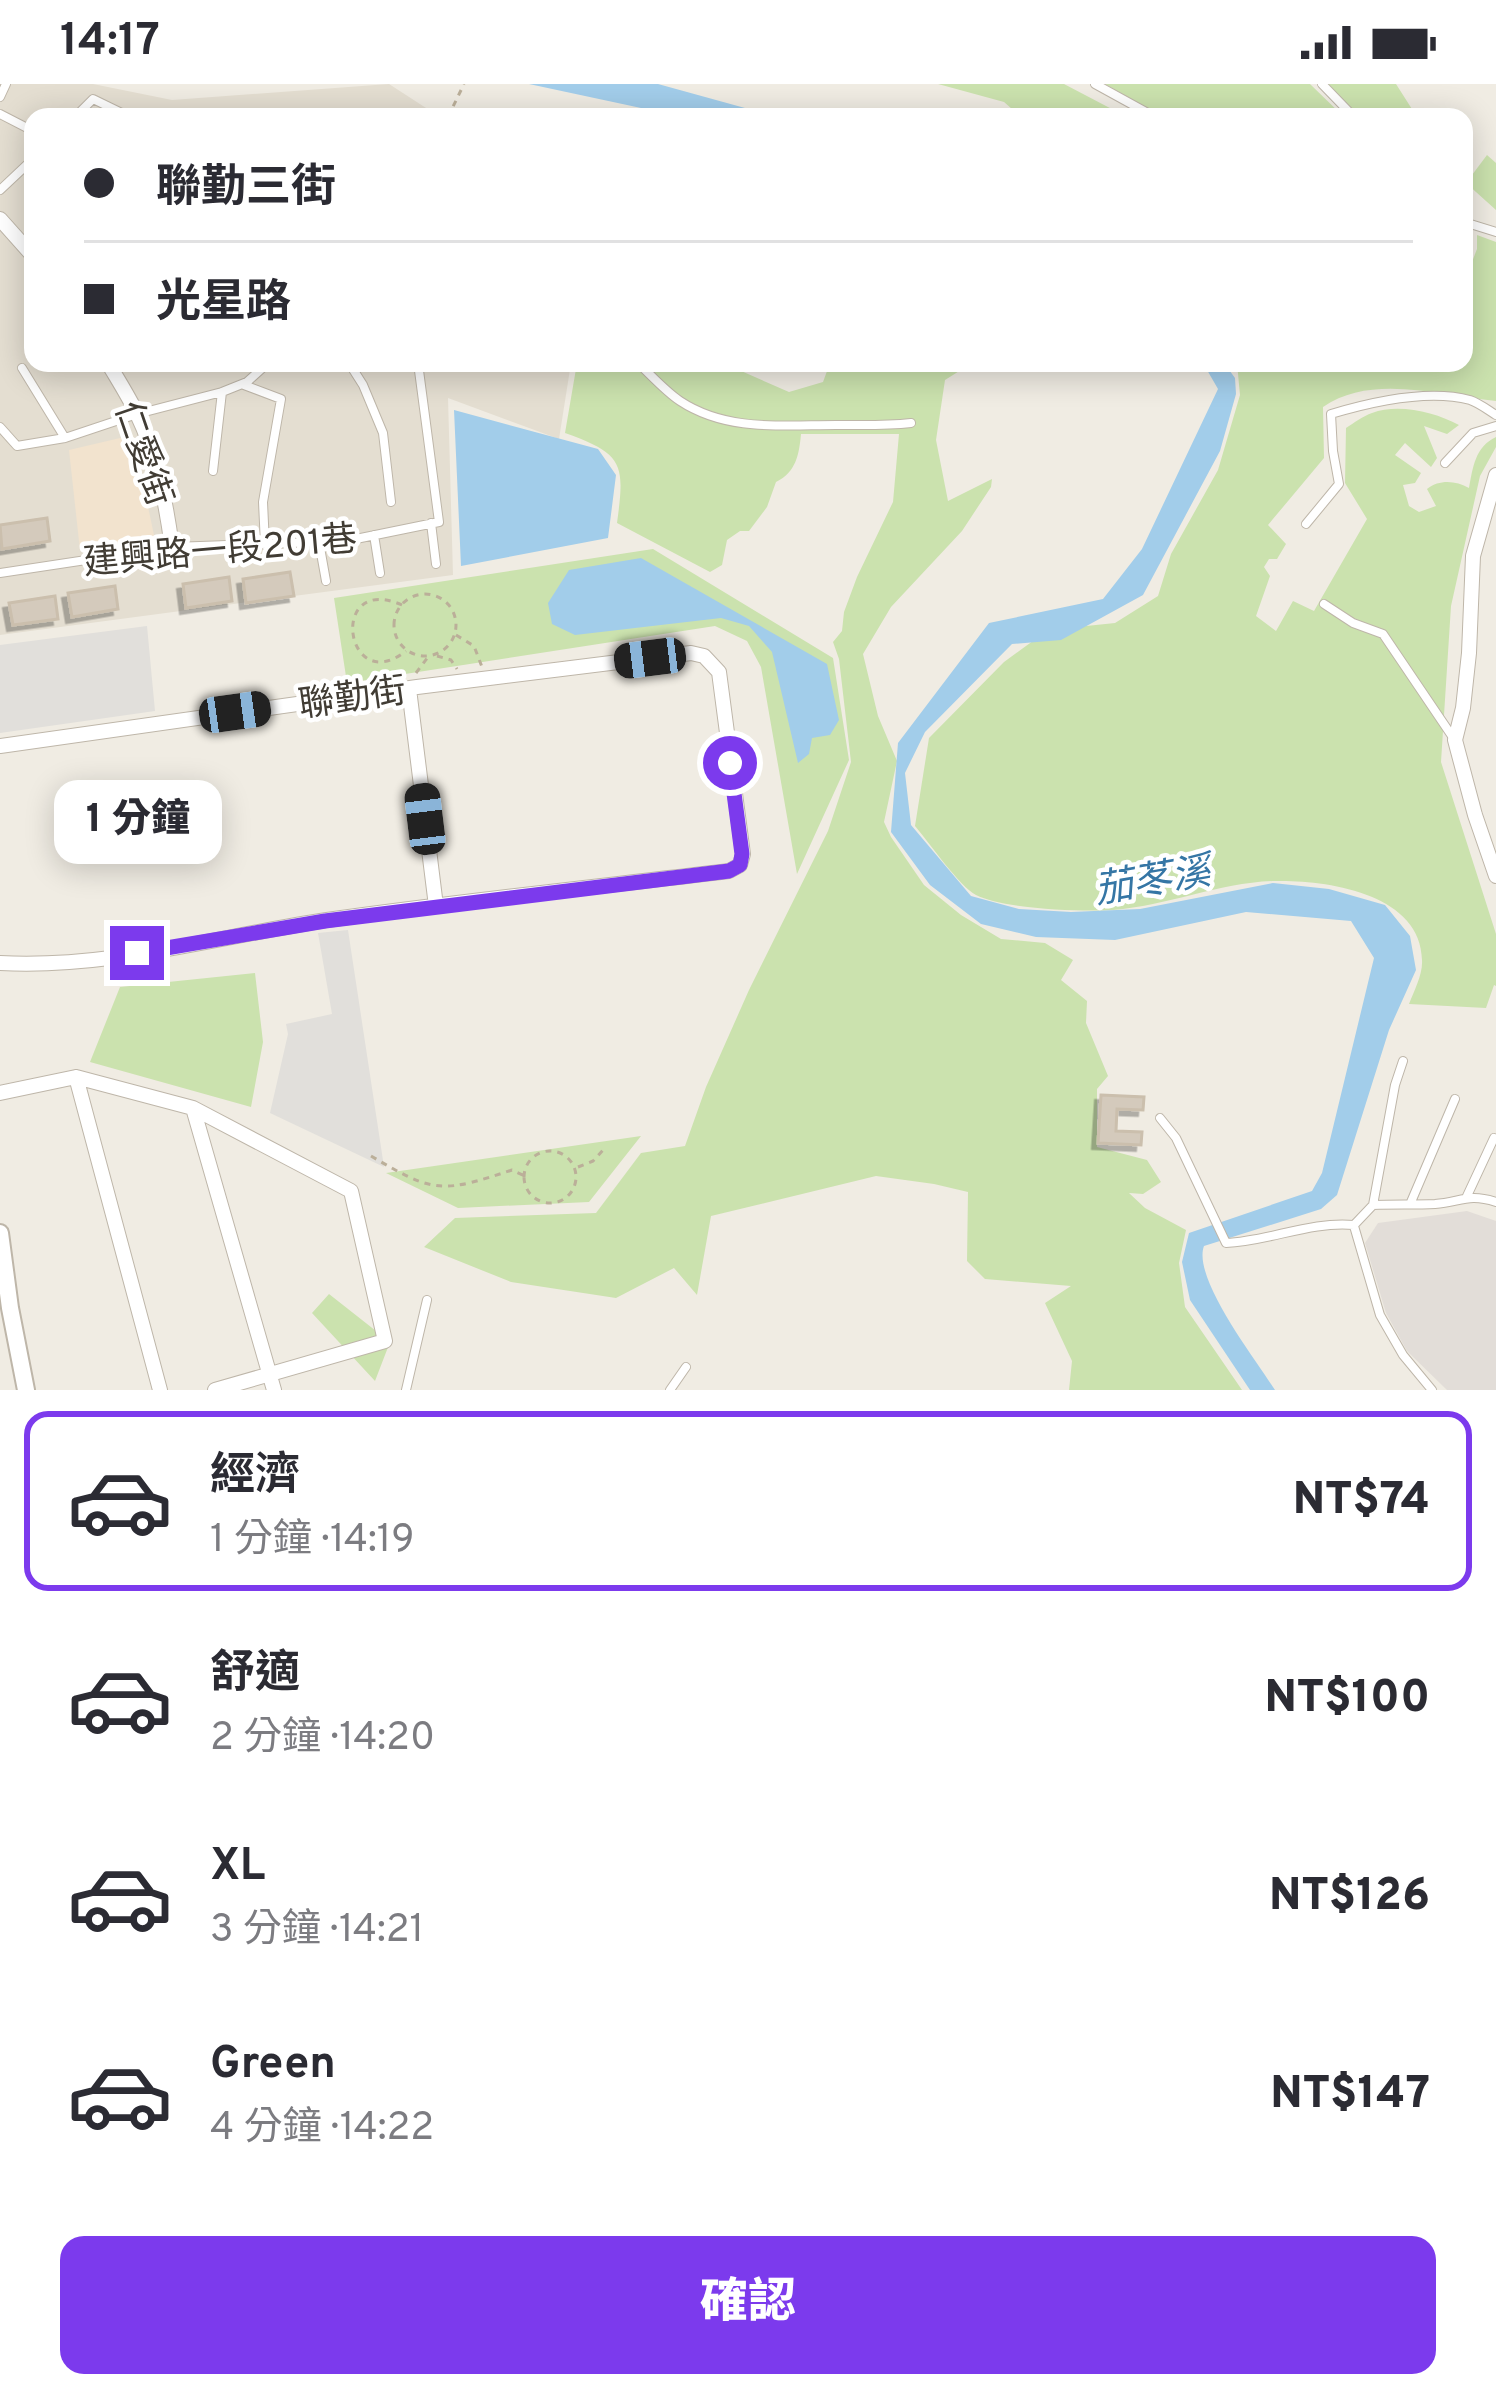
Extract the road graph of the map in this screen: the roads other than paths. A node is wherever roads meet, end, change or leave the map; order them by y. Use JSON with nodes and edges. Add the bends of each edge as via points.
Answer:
{"nodes":[{"id":1,"x":6,"y":84,"type":"edge"},
{"id":2,"x":1095,"y":84,"type":"edge"},
{"id":3,"x":1322,"y":84,"type":"edge"},
{"id":4,"x":0,"y":97,"type":"edge"},
{"id":5,"x":84,"y":108,"type":"edge"},
{"id":6,"x":112,"y":108,"type":"edge"},
{"id":7,"x":1138,"y":108,"type":"edge"},
{"id":8,"x":1345,"y":108,"type":"edge"},
{"id":9,"x":24,"y":167,"type":"edge"},
{"id":10,"x":0,"y":190,"type":"edge"},
{"id":11,"x":0,"y":219,"type":"edge"},
{"id":12,"x":24,"y":246,"type":"edge"},
{"id":13,"x":22,"y":368,"type":"dead end"},
{"id":14,"x":24,"y":371,"type":"edge"},
{"id":15,"x":24,"y":372,"type":"edge"},
{"id":16,"x":113,"y":372,"type":"edge"},
{"id":17,"x":258,"y":372,"type":"edge"},
{"id":18,"x":355,"y":372,"type":"edge"},
{"id":19,"x":419,"y":372,"type":"edge"},
{"id":20,"x":648,"y":372,"type":"edge"},
{"id":21,"x":243,"y":385,"type":"junction"},
{"id":22,"x":222,"y":392,"type":"junction"},
{"id":23,"x":137,"y":414,"type":"junction"},
{"id":24,"x":1496,"y":415,"type":"edge"},
{"id":25,"x":911,"y":423,"type":"dead end"},
{"id":26,"x":1496,"y":426,"type":"edge"},
{"id":27,"x":0,"y":427,"type":"edge"},
{"id":28,"x":65,"y":438,"type":"junction"},
{"id":29,"x":1445,"y":463,"type":"dead end"},
{"id":30,"x":213,"y":471,"type":"dead end"},
{"id":31,"x":1496,"y":475,"type":"edge"},
{"id":32,"x":391,"y":502,"type":"dead end"},
{"id":33,"x":435,"y":522,"type":"junction"},
{"id":34,"x":1306,"y":524,"type":"dead end"},
{"id":35,"x":374,"y":535,"type":"junction"},
{"id":36,"x":319,"y":542,"type":"junction"},
{"id":37,"x":265,"y":545,"type":"junction"},
{"id":38,"x":172,"y":547,"type":"junction"},
{"id":39,"x":436,"y":564,"type":"dead end"},
{"id":40,"x":380,"y":573,"type":"dead end"},
{"id":41,"x":0,"y":574,"type":"edge"},
{"id":42,"x":326,"y":581,"type":"dead end"},
{"id":43,"x":1324,"y":604,"type":"dead end"},
{"id":44,"x":413,"y":688,"type":"junction"},
{"id":45,"x":1455,"y":740,"type":"junction"},
{"id":46,"x":0,"y":746,"type":"edge"},
{"id":47,"x":1496,"y":876,"type":"edge"},
{"id":48,"x":436,"y":906,"type":"junction"},
{"id":49,"x":0,"y":963,"type":"edge"},
{"id":50,"x":1403,"y":1060,"type":"dead end"},
{"id":51,"x":76,"y":1077,"type":"junction"},
{"id":52,"x":0,"y":1093,"type":"edge"},
{"id":53,"x":1455,"y":1099,"type":"dead end"},
{"id":54,"x":193,"y":1108,"type":"junction"},
{"id":55,"x":1160,"y":1118,"type":"dead end"},
{"id":56,"x":1494,"y":1138,"type":"edge"},
{"id":57,"x":1466,"y":1198,"type":"junction"},
{"id":58,"x":1411,"y":1202,"type":"junction"},
{"id":59,"x":1496,"y":1202,"type":"edge"},
{"id":60,"x":1373,"y":1205,"type":"junction"},
{"id":61,"x":1354,"y":1225,"type":"junction"},
{"id":62,"x":0,"y":1233,"type":"edge"},
{"id":63,"x":427,"y":1300,"type":"dead end"},
{"id":64,"x":686,"y":1367,"type":"dead end"},
{"id":65,"x":272,"y":1382,"type":"edge"},
{"id":66,"x":26,"y":1390,"type":"edge"},
{"id":67,"x":160,"y":1390,"type":"edge"},
{"id":68,"x":215,"y":1390,"type":"edge"},
{"id":69,"x":406,"y":1390,"type":"edge"},
{"id":70,"x":670,"y":1390,"type":"edge"},
{"id":71,"x":1432,"y":1390,"type":"edge"}],
"edges":[{"from":1,"to":4,"type":"lane"},
{"from":2,"to":7,"type":"lane"},
{"from":3,"to":8,"type":"lane"},
{"from":5,"to":6,"type":"lane","via":[[93,99]]},
{"from":9,"to":10,"type":"lane"},
{"from":11,"to":12,"type":"street"},
{"from":13,"to":14,"type":"lane"},
{"from":15,"to":28,"type":"lane"},
{"from":16,"to":23,"type":"street","name":"仁愛街"},
{"from":17,"to":21,"type":"lane"},
{"from":18,"to":32,"type":"lane","via":[[383,433]]},
{"from":19,"to":33,"type":"lane"},
{"from":20,"to":25,"type":"lane","via":[[680,401],[737,423]]},
{"from":21,"to":22,"type":"lane"},
{"from":21,"to":37,"type":"lane","via":[[281,399],[262,502]]},
{"from":22,"to":23,"type":"lane"},
{"from":22,"to":30,"type":"lane"},
{"from":23,"to":28,"type":"lane"},
{"from":23,"to":38,"type":"street","name":"仁愛街"},
{"from":24,"to":34,"type":"lane","via":[[1471,400],[1418,397],[1331,414],[1339,484]]},
{"from":26,"to":29,"type":"lane","via":[[1473,433]]},
{"from":27,"to":28,"type":"lane","via":[[17,446]]},
{"from":31,"to":45,"type":"street","via":[[1473,556]]},
{"from":33,"to":35,"type":"lane","name":"建興路一段201巷"},
{"from":33,"to":39,"type":"lane"},
{"from":35,"to":36,"type":"lane","name":"建興路一段201巷"},
{"from":35,"to":40,"type":"lane"},
{"from":36,"to":37,"type":"lane","name":"建興路一段201巷"},
{"from":36,"to":42,"type":"lane"},
{"from":37,"to":38,"type":"lane","name":"建興路一段201巷"},
{"from":38,"to":41,"type":"lane","name":"建興路一段201巷"},
{"from":43,"to":45,"type":"lane","via":[[1383,634]]},
{"from":44,"to":46,"type":"street","name":"聯勤街"},
{"from":44,"to":48,"type":"street"},
{"from":44,"to":48,"type":"street","name":"聯勤街","via":[[704,656],[718,672],[742,854],[729,871]]},
{"from":45,"to":47,"type":"street"},
{"from":48,"to":49,"type":"street","via":[[91,962]]},
{"from":50,"to":60,"type":"lane"},
{"from":51,"to":52,"type":"street"},
{"from":51,"to":54,"type":"street"},
{"from":51,"to":67,"type":"street"},
{"from":53,"to":58,"type":"lane"},
{"from":54,"to":65,"type":"street"},
{"from":54,"to":65,"type":"street","via":[[352,1191],[386,1340]]},
{"from":55,"to":61,"type":"lane","via":[[1226,1244]]},
{"from":56,"to":57,"type":"lane"},
{"from":57,"to":58,"type":"lane"},
{"from":57,"to":59,"type":"lane"},
{"from":58,"to":60,"type":"lane"},
{"from":60,"to":61,"type":"lane"},
{"from":61,"to":71,"type":"lane","via":[[1380,1315]]},
{"from":62,"to":66,"type":"street"},
{"from":63,"to":69,"type":"lane"},
{"from":64,"to":70,"type":"lane"},
{"from":65,"to":68,"type":"street"}]}
